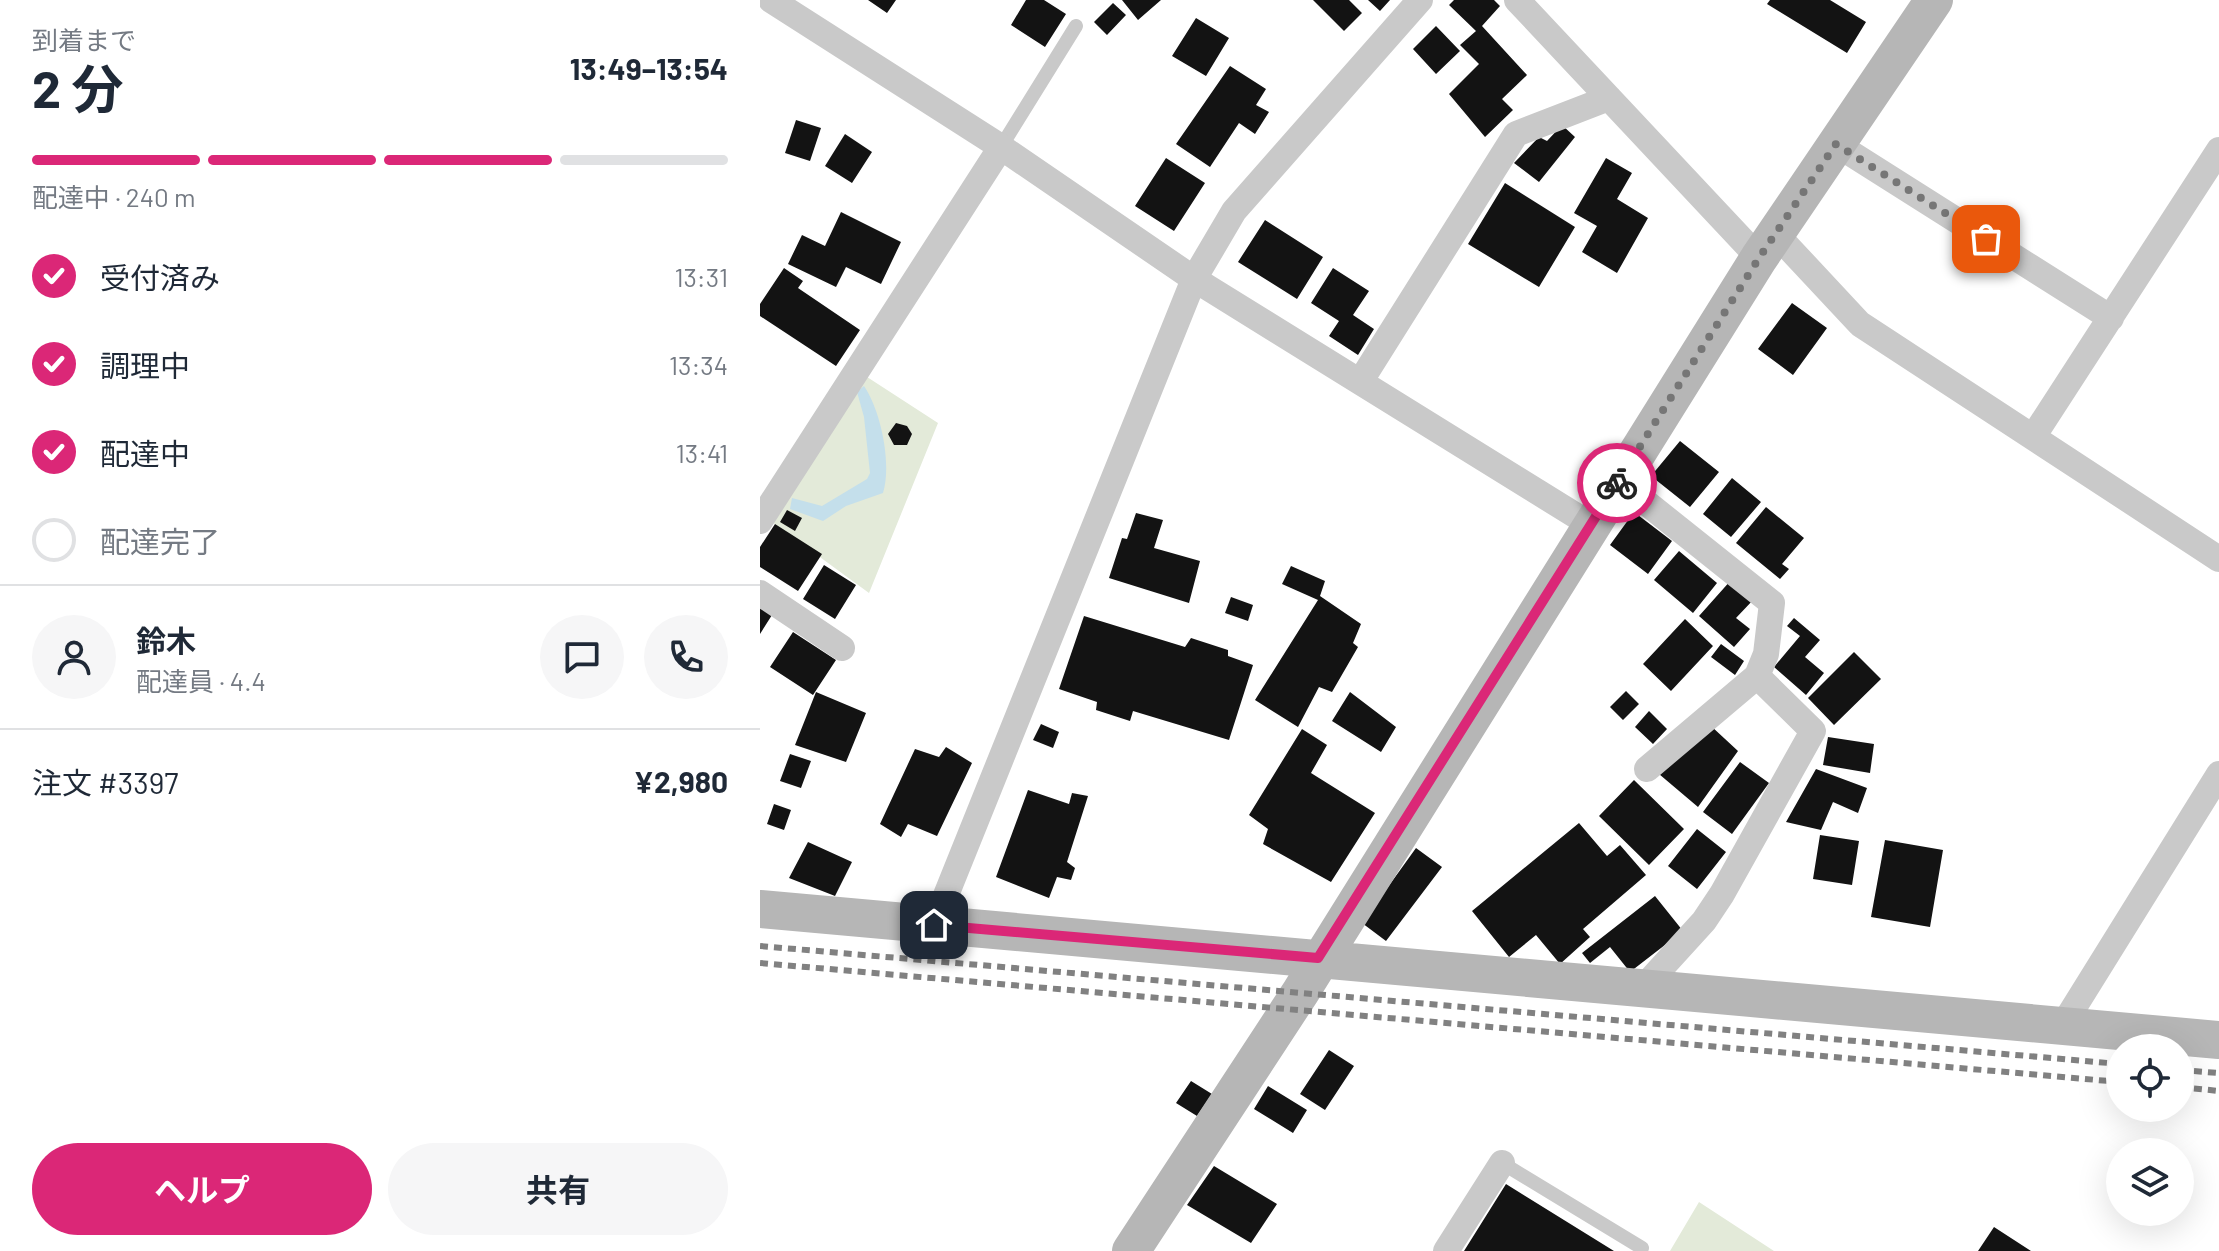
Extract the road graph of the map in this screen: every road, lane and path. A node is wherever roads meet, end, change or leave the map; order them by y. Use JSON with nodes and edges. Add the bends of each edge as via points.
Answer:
{"nodes":[{"id":1,"x":771,"y":0,"type":"edge"},
{"id":2,"x":1420,"y":0,"type":"edge"},
{"id":3,"x":1517,"y":0,"type":"edge"},
{"id":4,"x":1934,"y":0,"type":"edge"},
{"id":5,"x":1076,"y":26,"type":"dead end"},
{"id":6,"x":1609,"y":98,"type":"junction"},
{"id":7,"x":1836,"y":144,"type":"junction"},
{"id":8,"x":1001,"y":147,"type":"junction"},
{"id":9,"x":2219,"y":150,"type":"edge"},
{"id":10,"x":1767,"y":245,"type":"junction"},
{"id":11,"x":1194,"y":279,"type":"junction"},
{"id":12,"x":2111,"y":318,"type":"junction"},
{"id":13,"x":1360,"y":382,"type":"junction"},
{"id":14,"x":2033,"y":437,"type":"junction"},
{"id":15,"x":1619,"y":481,"type":"junction"},
{"id":16,"x":760,"y":521,"type":"edge"},
{"id":17,"x":1591,"y":525,"type":"junction"},
{"id":18,"x":2219,"y":559,"type":"edge"},
{"id":19,"x":760,"y":593,"type":"edge"},
{"id":20,"x":842,"y":648,"type":"dead end"},
{"id":21,"x":1757,"y":676,"type":"junction"},
{"id":22,"x":1647,"y":769,"type":"dead end"},
{"id":23,"x":2219,"y":774,"type":"edge"},
{"id":24,"x":760,"y":909,"type":"edge"},
{"id":25,"x":934,"y":925,"type":"junction"},
{"id":26,"x":1318,"y":958,"type":"junction"},
{"id":27,"x":1643,"y":988,"type":"junction"},
{"id":28,"x":2063,"y":1025,"type":"junction"},
{"id":29,"x":2219,"y":1040,"type":"edge"},
{"id":30,"x":1502,"y":1163,"type":"joint"},
{"id":31,"x":1642,"y":1248,"type":"dead end"},
{"id":32,"x":1131,"y":1251,"type":"edge"},
{"id":33,"x":1446,"y":1251,"type":"edge"}],
"edges":[{"from":1,"to":8,"type":"street"},
{"from":2,"to":11,"type":"street","via":[[1234,211]]},
{"from":3,"to":6,"type":"street"},
{"from":4,"to":7,"type":"street"},
{"from":5,"to":8,"type":"lane"},
{"from":6,"to":10,"type":"street"},
{"from":6,"to":13,"type":"street","via":[[1516,134]]},
{"from":7,"to":10,"type":"street"},
{"from":7,"to":12,"type":"street"},
{"from":8,"to":11,"type":"street"},
{"from":8,"to":16,"type":"street"},
{"from":9,"to":12,"type":"street"},
{"from":10,"to":14,"type":"street","via":[[1860,324]]},
{"from":10,"to":15,"type":"street"},
{"from":11,"to":13,"type":"street"},
{"from":11,"to":25,"type":"street"},
{"from":12,"to":14,"type":"street"},
{"from":13,"to":17,"type":"street"},
{"from":14,"to":18,"type":"street"},
{"from":15,"to":17,"type":"street"},
{"from":15,"to":21,"type":"street","via":[[1772,603],[1766,654]]},
{"from":17,"to":26,"type":"street"},
{"from":19,"to":20,"type":"street"},
{"from":21,"to":22,"type":"street"},
{"from":21,"to":27,"type":"street","via":[[1813,731],[1722,894]]},
{"from":23,"to":28,"type":"street"},
{"from":24,"to":25,"type":"street"},
{"from":25,"to":26,"type":"street"},
{"from":26,"to":27,"type":"street"},
{"from":26,"to":32,"type":"street"},
{"from":27,"to":28,"type":"street"},
{"from":28,"to":29,"type":"street"},
{"from":30,"to":31,"type":"lane"},
{"from":30,"to":33,"type":"street"}]}
